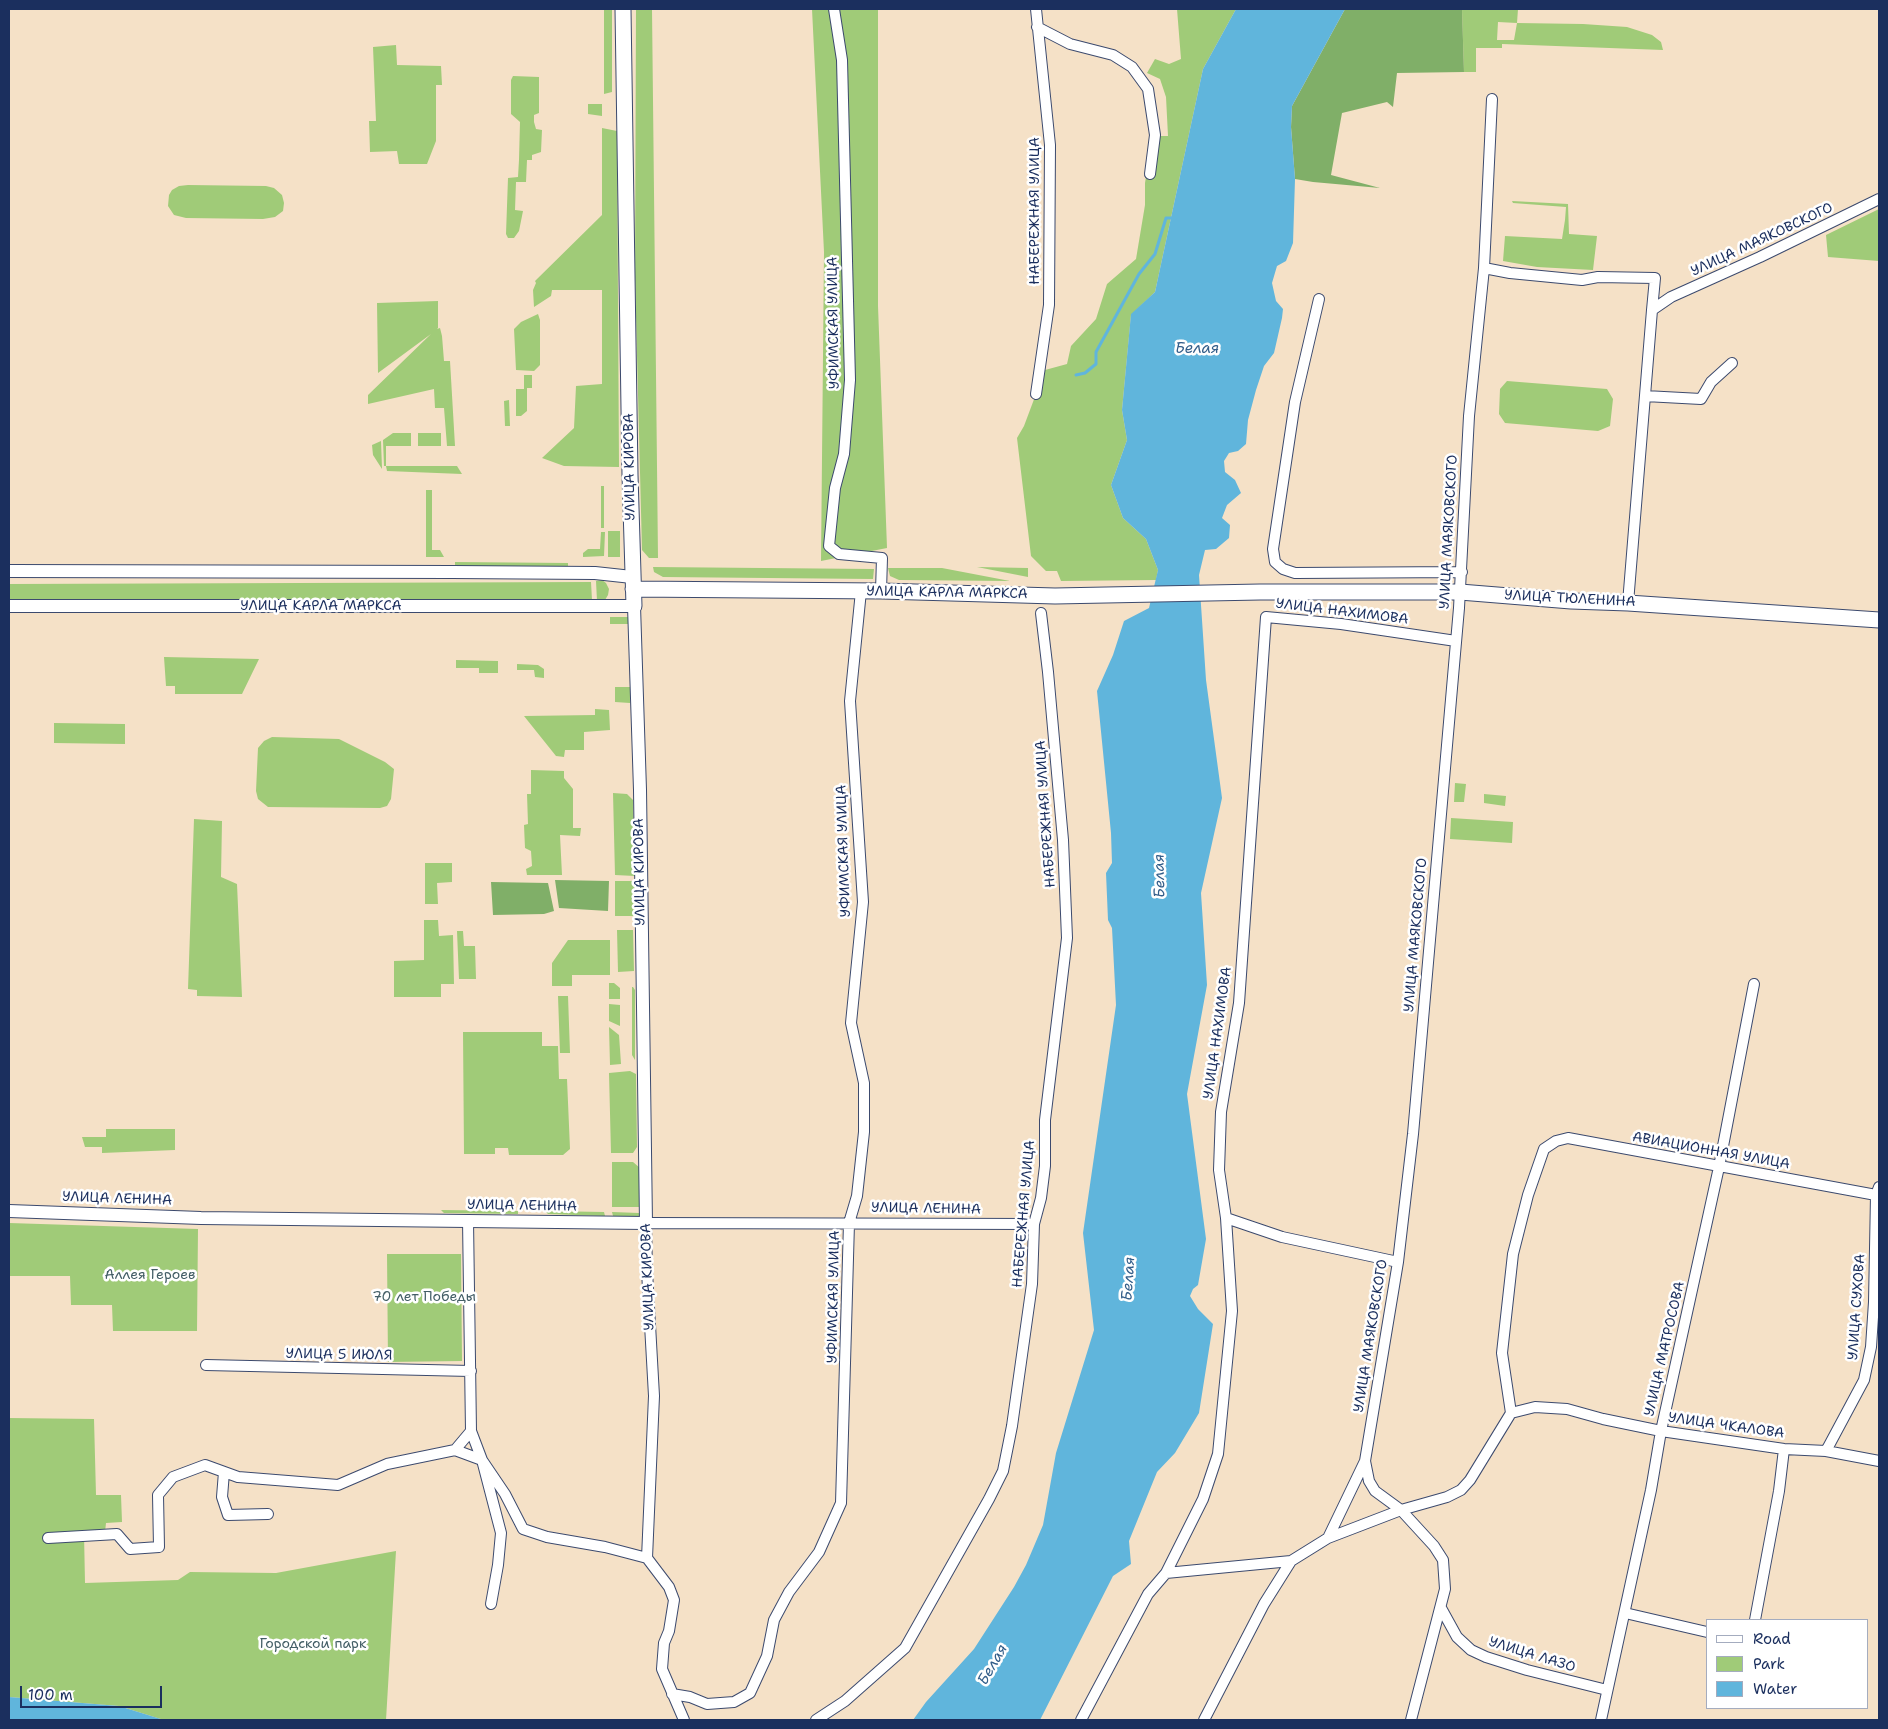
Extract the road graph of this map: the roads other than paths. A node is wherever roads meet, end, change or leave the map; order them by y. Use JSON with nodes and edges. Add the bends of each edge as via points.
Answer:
{"nodes":[{"id":1,"x":623,"y":9,"type":"edge"},
{"id":2,"x":834,"y":9,"type":"edge"},
{"id":3,"x":1036,"y":9,"type":"edge"},
{"id":4,"x":1037,"y":27,"type":"junction"},
{"id":5,"x":1492,"y":99,"type":"dead end"},
{"id":6,"x":1150,"y":174,"type":"dead end"},
{"id":7,"x":1879,"y":200,"type":"edge"},
{"id":8,"x":1484,"y":268,"type":"junction"},
{"id":9,"x":1319,"y":299,"type":"dead end"},
{"id":10,"x":1652,"y":310,"type":"junction"},
{"id":11,"x":1732,"y":363,"type":"dead end"},
{"id":12,"x":1036,"y":394,"type":"dead end"},
{"id":13,"x":1645,"y":396,"type":"junction"},
{"id":14,"x":9,"y":571,"type":"edge"},
{"id":15,"x":1462,"y":572,"type":"junction"},
{"id":16,"x":633,"y":583,"type":"junction"},
{"id":17,"x":861,"y":591,"type":"junction"},
{"id":18,"x":881,"y":591,"type":"junction"},
{"id":19,"x":1260,"y":592,"type":"joint"},
{"id":20,"x":1460,"y":592,"type":"junction"},
{"id":21,"x":1628,"y":603,"type":"junction"},
{"id":22,"x":9,"y":606,"type":"edge"},
{"id":23,"x":634,"y":606,"type":"junction"},
{"id":24,"x":1041,"y":613,"type":"dead end"},
{"id":25,"x":1879,"y":620,"type":"edge"},
{"id":26,"x":1456,"y":640,"type":"junction"},
{"id":27,"x":1754,"y":984,"type":"dead end"},
{"id":28,"x":1720,"y":1167,"type":"junction"},
{"id":29,"x":1878,"y":1191,"type":"edge"},
{"id":30,"x":9,"y":1211,"type":"edge"},
{"id":31,"x":1226,"y":1218,"type":"junction"},
{"id":32,"x":468,"y":1220,"type":"junction"},
{"id":33,"x":849,"y":1223,"type":"junction"},
{"id":34,"x":646,"y":1224,"type":"junction"},
{"id":35,"x":1034,"y":1224,"type":"junction"},
{"id":36,"x":1398,"y":1262,"type":"junction"},
{"id":37,"x":206,"y":1365,"type":"dead end"},
{"id":38,"x":471,"y":1371,"type":"junction"},
{"id":39,"x":1511,"y":1413,"type":"junction"},
{"id":40,"x":472,"y":1431,"type":"junction"},
{"id":41,"x":1661,"y":1431,"type":"junction"},
{"id":42,"x":1784,"y":1449,"type":"junction"},
{"id":43,"x":455,"y":1450,"type":"junction"},
{"id":44,"x":1826,"y":1451,"type":"junction"},
{"id":45,"x":482,"y":1460,"type":"junction"},
{"id":46,"x":1879,"y":1461,"type":"edge"},
{"id":47,"x":1364,"y":1462,"type":"junction"},
{"id":48,"x":224,"y":1472,"type":"junction"},
{"id":49,"x":1401,"y":1510,"type":"junction"},
{"id":50,"x":268,"y":1514,"type":"dead end"},
{"id":51,"x":48,"y":1538,"type":"dead end"},
{"id":52,"x":1328,"y":1538,"type":"junction"},
{"id":53,"x":647,"y":1558,"type":"junction"},
{"id":54,"x":1292,"y":1561,"type":"junction"},
{"id":55,"x":1166,"y":1573,"type":"junction"},
{"id":56,"x":491,"y":1604,"type":"dead end"},
{"id":57,"x":1441,"y":1608,"type":"junction"},
{"id":58,"x":1625,"y":1613,"type":"junction"},
{"id":59,"x":1755,"y":1619,"type":"edge"},
{"id":60,"x":1706,"y":1632,"type":"edge"},
{"id":61,"x":1607,"y":1690,"type":"junction"},
{"id":62,"x":672,"y":1694,"type":"junction"},
{"id":63,"x":684,"y":1720,"type":"edge"},
{"id":64,"x":816,"y":1720,"type":"edge"},
{"id":65,"x":1081,"y":1720,"type":"edge"},
{"id":66,"x":1204,"y":1720,"type":"edge"},
{"id":67,"x":1411,"y":1720,"type":"edge"},
{"id":68,"x":1601,"y":1720,"type":"edge"}],
"edges":[{"from":1,"to":16,"type":"main road","name":"УЛИЦА КИРОВА"},
{"from":2,"to":18,"type":"street","name":"УФИМСКАЯ УЛИЦА","via":[[842,60],[850,380],[844,454],[835,488],[829,546],[839,554],[882,558]]},
{"from":3,"to":4,"type":"street","name":"НАБЕРЕЖНАЯ УЛИЦА"},
{"from":4,"to":6,"type":"street","via":[[1070,44],[1113,55],[1132,67],[1148,89],[1155,135]]},
{"from":4,"to":12,"type":"street","name":"НАБЕРЕЖНАЯ УЛИЦА","via":[[1050,145],[1048,305]]},
{"from":5,"to":8,"type":"street","name":"УЛИЦА МАЯКОВСКОГО"},
{"from":7,"to":10,"type":"street","name":"УЛИЦА МАЯКОВСКОГО","via":[[1671,297]]},
{"from":8,"to":10,"type":"street","via":[[1582,280],[1598,277],[1655,278]]},
{"from":8,"to":15,"type":"street","name":"УЛИЦА МАЯКОВСКОГО","via":[[1469,416]]},
{"from":9,"to":15,"type":"street","via":[[1295,402],[1272,550],[1275,562],[1296,573]]},
{"from":10,"to":13,"type":"street"},
{"from":11,"to":13,"type":"street","via":[[1711,382],[1701,399]]},
{"from":13,"to":21,"type":"street"},
{"from":14,"to":16,"type":"street","name":"УЛИЦА КАРЛА МАРКСА","via":[[595,573]]},
{"from":15,"to":20,"type":"street","name":"УЛИЦА МАЯКОВСКОГО"},
{"from":16,"to":17,"type":"main road","name":"УЛИЦА КАРЛА МАРКСА"},
{"from":16,"to":23,"type":"main road","name":"УЛИЦА КИРОВА"},
{"from":17,"to":18,"type":"main road","name":"УЛИЦА КАРЛА МАРКСА"},
{"from":17,"to":33,"type":"street","name":"УФИМСКАЯ УЛИЦА","via":[[850,701],[863,902],[851,1023],[864,1083],[864,1132],[857,1196]]},
{"from":18,"to":19,"type":"main road","name":"УЛИЦА КАРЛА МАРКСА","via":[[1055,596]]},
{"from":19,"to":20,"type":"main road","name":"УЛИЦА ТЮЛЕНИНА"},
{"from":20,"to":21,"type":"main road","name":"УЛИЦА ТЮЛЕНИНА"},
{"from":20,"to":26,"type":"street","name":"УЛИЦА МАЯКОВСКОГО"},
{"from":21,"to":25,"type":"main road","name":"УЛИЦА ТЮЛЕНИНА"},
{"from":22,"to":23,"type":"street","name":"УЛИЦА КАРЛА МАРКСА"},
{"from":23,"to":34,"type":"street","name":"УЛИЦА КИРОВА"},
{"from":24,"to":35,"type":"street","name":"НАБЕРЕЖНАЯ УЛИЦА","via":[[1064,840],[1067,938],[1045,1120],[1045,1166]]},
{"from":26,"to":31,"type":"street","name":"УЛИЦА НАХИМОВА","via":[[1266,617],[1239,1003],[1221,1112],[1219,1170]]},
{"from":26,"to":36,"type":"street","name":"УЛИЦА МАЯКОВСКОГО","via":[[1413,1134]]},
{"from":27,"to":28,"type":"street","name":"УЛИЦА МАТРОСОВА"},
{"from":28,"to":29,"type":"street","name":"АВИАЦИОННАЯ УЛИЦА"},
{"from":28,"to":39,"type":"street","name":"АВИАЦИОННАЯ УЛИЦА","via":[[1568,1138],[1544,1149],[1513,1254],[1502,1353]]},
{"from":28,"to":41,"type":"street","name":"УЛИЦА МАТРОСОВА"},
{"from":29,"to":44,"type":"street","name":"УЛИЦА СУХОВА","via":[[1871,1347],[1864,1380]]},
{"from":30,"to":32,"type":"street","name":"УЛИЦА ЛЕНИНА","via":[[201,1218]]},
{"from":31,"to":36,"type":"street","via":[[1282,1237]]},
{"from":31,"to":55,"type":"street","name":"УЛИЦА НАХИМОВА","via":[[1232,1311],[1218,1454],[1203,1499]]},
{"from":32,"to":34,"type":"street","name":"УЛИЦА ЛЕНИНА"},
{"from":32,"to":38,"type":"street"},
{"from":33,"to":34,"type":"street","name":"УЛИЦА ЛЕНИНА"},
{"from":33,"to":35,"type":"street","name":"УЛИЦА ЛЕНИНА"},
{"from":33,"to":62,"type":"street","name":"УФИМСКАЯ УЛИЦА","via":[[842,1503],[819,1552],[789,1592],[774,1620],[767,1656],[750,1693],[734,1702],[707,1704]]},
{"from":34,"to":53,"type":"street","name":"УЛИЦА КИРОВА","via":[[654,1396]]},
{"from":35,"to":64,"type":"street","name":"НАБЕРЕЖНАЯ УЛИЦА","via":[[1032,1284],[1003,1471],[905,1648],[845,1701]]},
{"from":36,"to":47,"type":"street","name":"УЛИЦА МАЯКОВСКОГО"},
{"from":37,"to":38,"type":"street","name":"УЛИЦА 5 ИЮЛЯ"},
{"from":38,"to":40,"type":"street"},
{"from":39,"to":41,"type":"street","name":"УЛИЦА ЧКАЛОВА","via":[[1535,1406],[1567,1409],[1603,1420]]},
{"from":39,"to":49,"type":"street","via":[[1461,1490]]},
{"from":40,"to":43,"type":"street"},
{"from":40,"to":45,"type":"street"},
{"from":41,"to":42,"type":"street","name":"УЛИЦА ЧКАЛОВА"},
{"from":41,"to":58,"type":"street","name":"УЛИЦА МАТРОСОВА"},
{"from":42,"to":44,"type":"street","name":"УЛИЦА ЧКАЛОВА"},
{"from":42,"to":59,"type":"street"},
{"from":43,"to":45,"type":"street"},
{"from":43,"to":48,"type":"street","via":[[387,1464],[338,1485],[238,1477]]},
{"from":44,"to":46,"type":"street","name":"УЛИЦА ЧКАЛОВА"},
{"from":45,"to":53,"type":"street","via":[[523,1529]]},
{"from":45,"to":56,"type":"street","via":[[501,1532]]},
{"from":47,"to":49,"type":"street","via":[[1375,1491]]},
{"from":47,"to":52,"type":"street","name":"УЛИЦА МАЯКОВСКОГО"},
{"from":48,"to":50,"type":"street","via":[[222,1497],[228,1515]]},
{"from":48,"to":51,"type":"street","via":[[206,1465],[172,1477],[158,1495],[159,1547],[130,1549],[117,1534]]},
{"from":49,"to":52,"type":"street"},
{"from":49,"to":57,"type":"street","via":[[1443,1560],[1445,1588]]},
{"from":52,"to":54,"type":"street"},
{"from":53,"to":62,"type":"street","via":[[669,1587],[674,1600],[662,1669]]},
{"from":54,"to":55,"type":"street"},
{"from":54,"to":66,"type":"street","via":[[1264,1604]]},
{"from":55,"to":65,"type":"street","name":"УЛИЦА НАХИМОВА","via":[[1148,1594]]},
{"from":57,"to":61,"type":"street","name":"УЛИЦА ЛАЗО","via":[[1457,1637],[1486,1657]]},
{"from":57,"to":67,"type":"street"},
{"from":58,"to":60,"type":"street"},
{"from":58,"to":61,"type":"street","name":"УЛИЦА МАТРОСОВА"},
{"from":61,"to":68,"type":"street","name":"УЛИЦА МАТРОСОВА"},
{"from":62,"to":63,"type":"street"}]}
